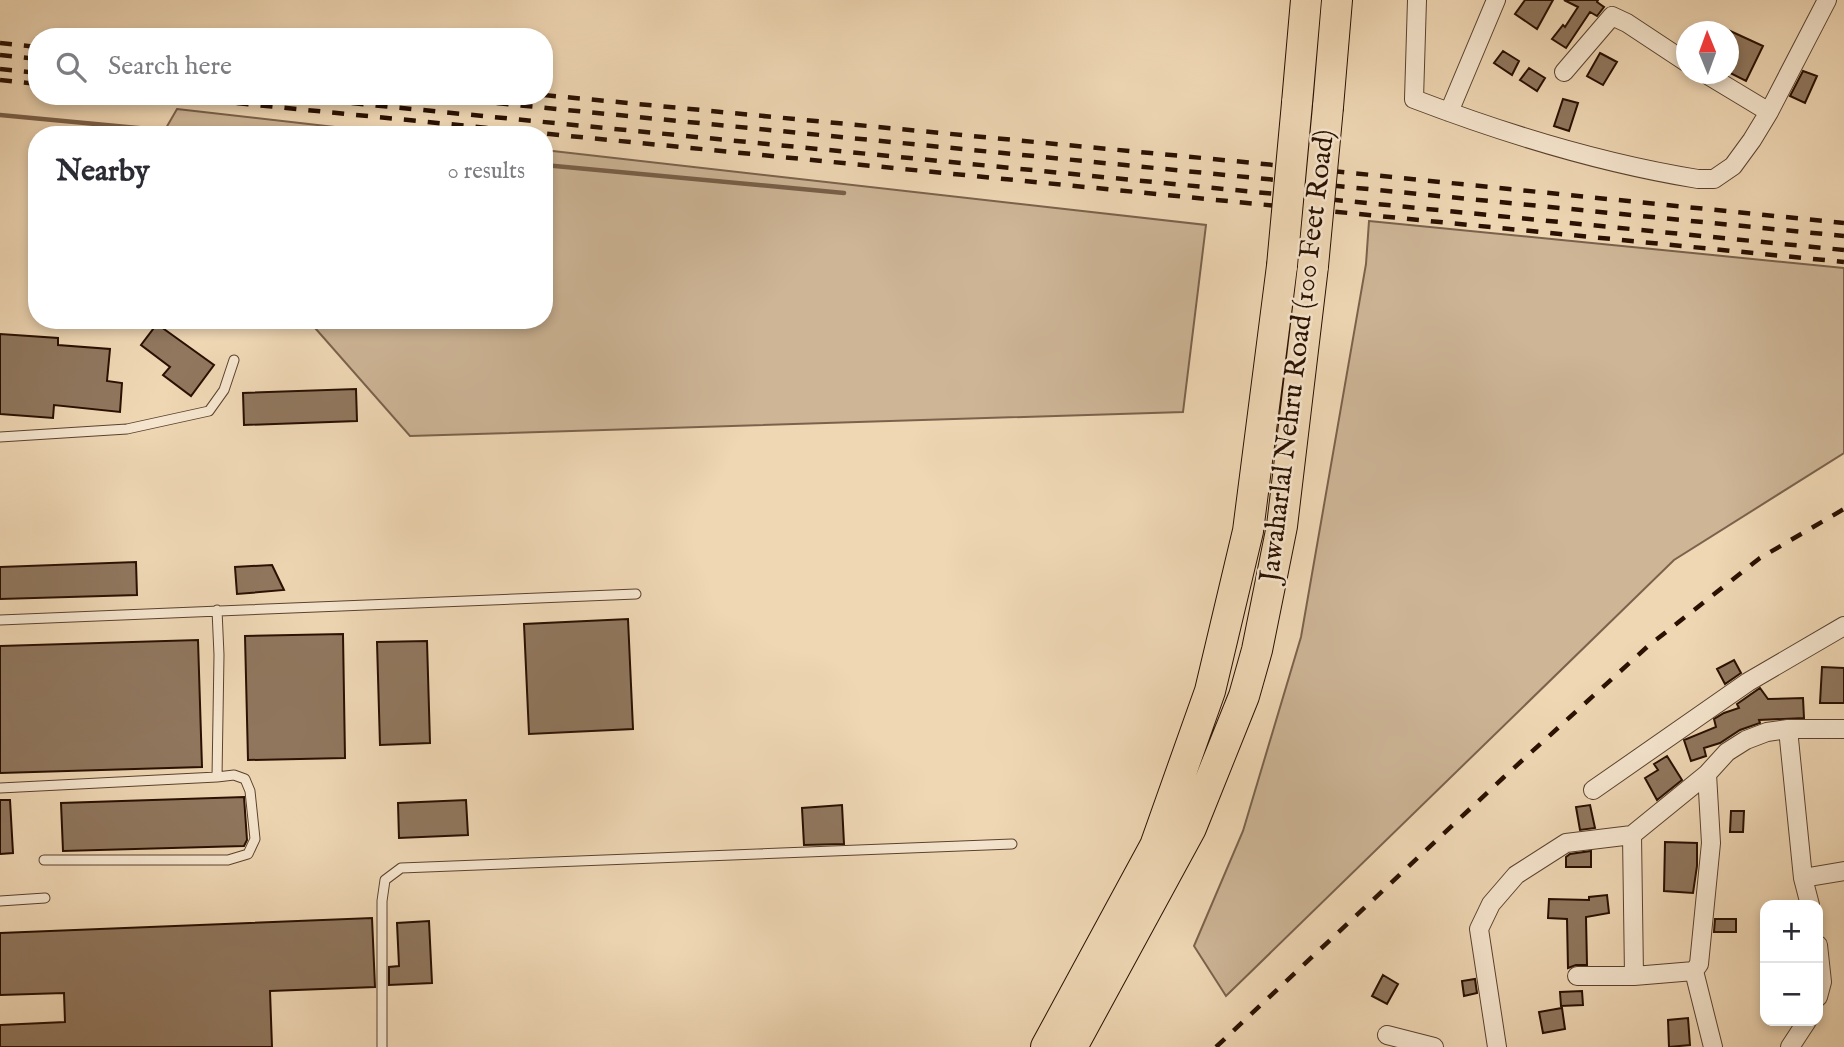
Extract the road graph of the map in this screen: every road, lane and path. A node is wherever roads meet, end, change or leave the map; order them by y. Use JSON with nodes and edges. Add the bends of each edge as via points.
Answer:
{"nodes":[{"id":1,"x":1306,"y":0,"type":"edge"},
{"id":2,"x":1337,"y":0,"type":"edge"},
{"id":3,"x":1417,"y":0,"type":"edge"},
{"id":4,"x":1496,"y":0,"type":"edge"},
{"id":5,"x":1827,"y":0,"type":"edge"},
{"id":6,"x":1615,"y":8,"type":"edge"},
{"id":7,"x":1676,"y":55,"type":"edge"},
{"id":8,"x":1564,"y":72,"type":"dead end"},
{"id":9,"x":1722,"y":84,"type":"edge"},
{"id":10,"x":1449,"y":112,"type":"junction"},
{"id":11,"x":1769,"y":113,"type":"junction"},
{"id":12,"x":234,"y":360,"type":"dead end"},
{"id":13,"x":0,"y":437,"type":"edge"},
{"id":14,"x":636,"y":594,"type":"dead end"},
{"id":15,"x":217,"y":610,"type":"junction"},
{"id":16,"x":0,"y":620,"type":"edge"},
{"id":17,"x":1844,"y":626,"type":"edge"},
{"id":18,"x":1788,"y":729,"type":"junction"},
{"id":19,"x":1844,"y":729,"type":"edge"},
{"id":20,"x":1707,"y":774,"type":"junction"},
{"id":21,"x":217,"y":777,"type":"junction"},
{"id":22,"x":0,"y":788,"type":"edge"},
{"id":23,"x":1593,"y":790,"type":"dead end"},
{"id":24,"x":1632,"y":835,"type":"junction"},
{"id":25,"x":1012,"y":844,"type":"dead end"},
{"id":26,"x":44,"y":860,"type":"dead end"},
{"id":27,"x":1844,"y":871,"type":"edge"},
{"id":28,"x":1803,"y":878,"type":"junction"},
{"id":29,"x":45,"y":898,"type":"dead end"},
{"id":30,"x":1809,"y":900,"type":"edge"},
{"id":31,"x":0,"y":901,"type":"edge"},
{"id":32,"x":1694,"y":971,"type":"junction"},
{"id":33,"x":1577,"y":976,"type":"dead end"},
{"id":34,"x":1633,"y":976,"type":"junction"},
{"id":35,"x":1804,"y":1026,"type":"edge"},
{"id":36,"x":1387,"y":1035,"type":"dead end"},
{"id":37,"x":1423,"y":1045,"type":"edge"},
{"id":38,"x":382,"y":1047,"type":"edge"},
{"id":39,"x":1046,"y":1047,"type":"edge"},
{"id":40,"x":1072,"y":1047,"type":"edge"},
{"id":41,"x":1497,"y":1047,"type":"edge"},
{"id":42,"x":1713,"y":1047,"type":"edge"},
{"id":43,"x":1790,"y":1047,"type":"edge"}],
"edges":[{"from":1,"to":39,"type":"main road","name":"Jawaharlal Nehru Road (100 Feet Road)","bridge":true,"via":[[1282,266],[1248,531],[1210,691],[1155,846]]},
{"from":2,"to":40,"type":"main road","name":"Jawaharlal Nehru Road (100 Feet Road)","bridge":true,"via":[[1313,266],[1282,526],[1257,650],[1244,696],[1191,828]]},
{"from":3,"to":10,"type":"street","via":[[1414,99]]},
{"from":4,"to":10,"type":"street"},
{"from":5,"to":11,"type":"street"},
{"from":6,"to":7,"type":"street","via":[[1627,23]]},
{"from":6,"to":8,"type":"street"},
{"from":9,"to":11,"type":"street"},
{"from":10,"to":11,"type":"street","via":[[1596,156],[1698,179],[1714,179],[1732,166]]},
{"from":12,"to":13,"type":"lane","via":[[224,390],[208,411],[127,429]]},
{"from":14,"to":15,"type":"lane"},
{"from":15,"to":16,"type":"lane"},
{"from":15,"to":21,"type":"lane"},
{"from":17,"to":23,"type":"street","via":[[1748,682]]},
{"from":18,"to":19,"type":"street"},
{"from":18,"to":20,"type":"street","via":[[1746,740]]},
{"from":18,"to":28,"type":"street"},
{"from":20,"to":24,"type":"street"},
{"from":20,"to":32,"type":"street","via":[[1712,843],[1701,950]]},
{"from":21,"to":22,"type":"lane"},
{"from":21,"to":26,"type":"lane","via":[[245,779],[250,791],[255,839],[248,854],[228,860]]},
{"from":24,"to":34,"type":"street"},
{"from":24,"to":41,"type":"street","via":[[1566,843],[1516,875],[1491,904],[1479,929]]},
{"from":25,"to":38,"type":"lane","via":[[401,868],[384,880]]},
{"from":27,"to":28,"type":"street"},
{"from":28,"to":30,"type":"street"},
{"from":29,"to":31,"type":"lane"},
{"from":32,"to":34,"type":"street"},
{"from":32,"to":42,"type":"street"},
{"from":33,"to":34,"type":"street"},
{"from":35,"to":43,"type":"street"},
{"from":36,"to":37,"type":"street"}]}
